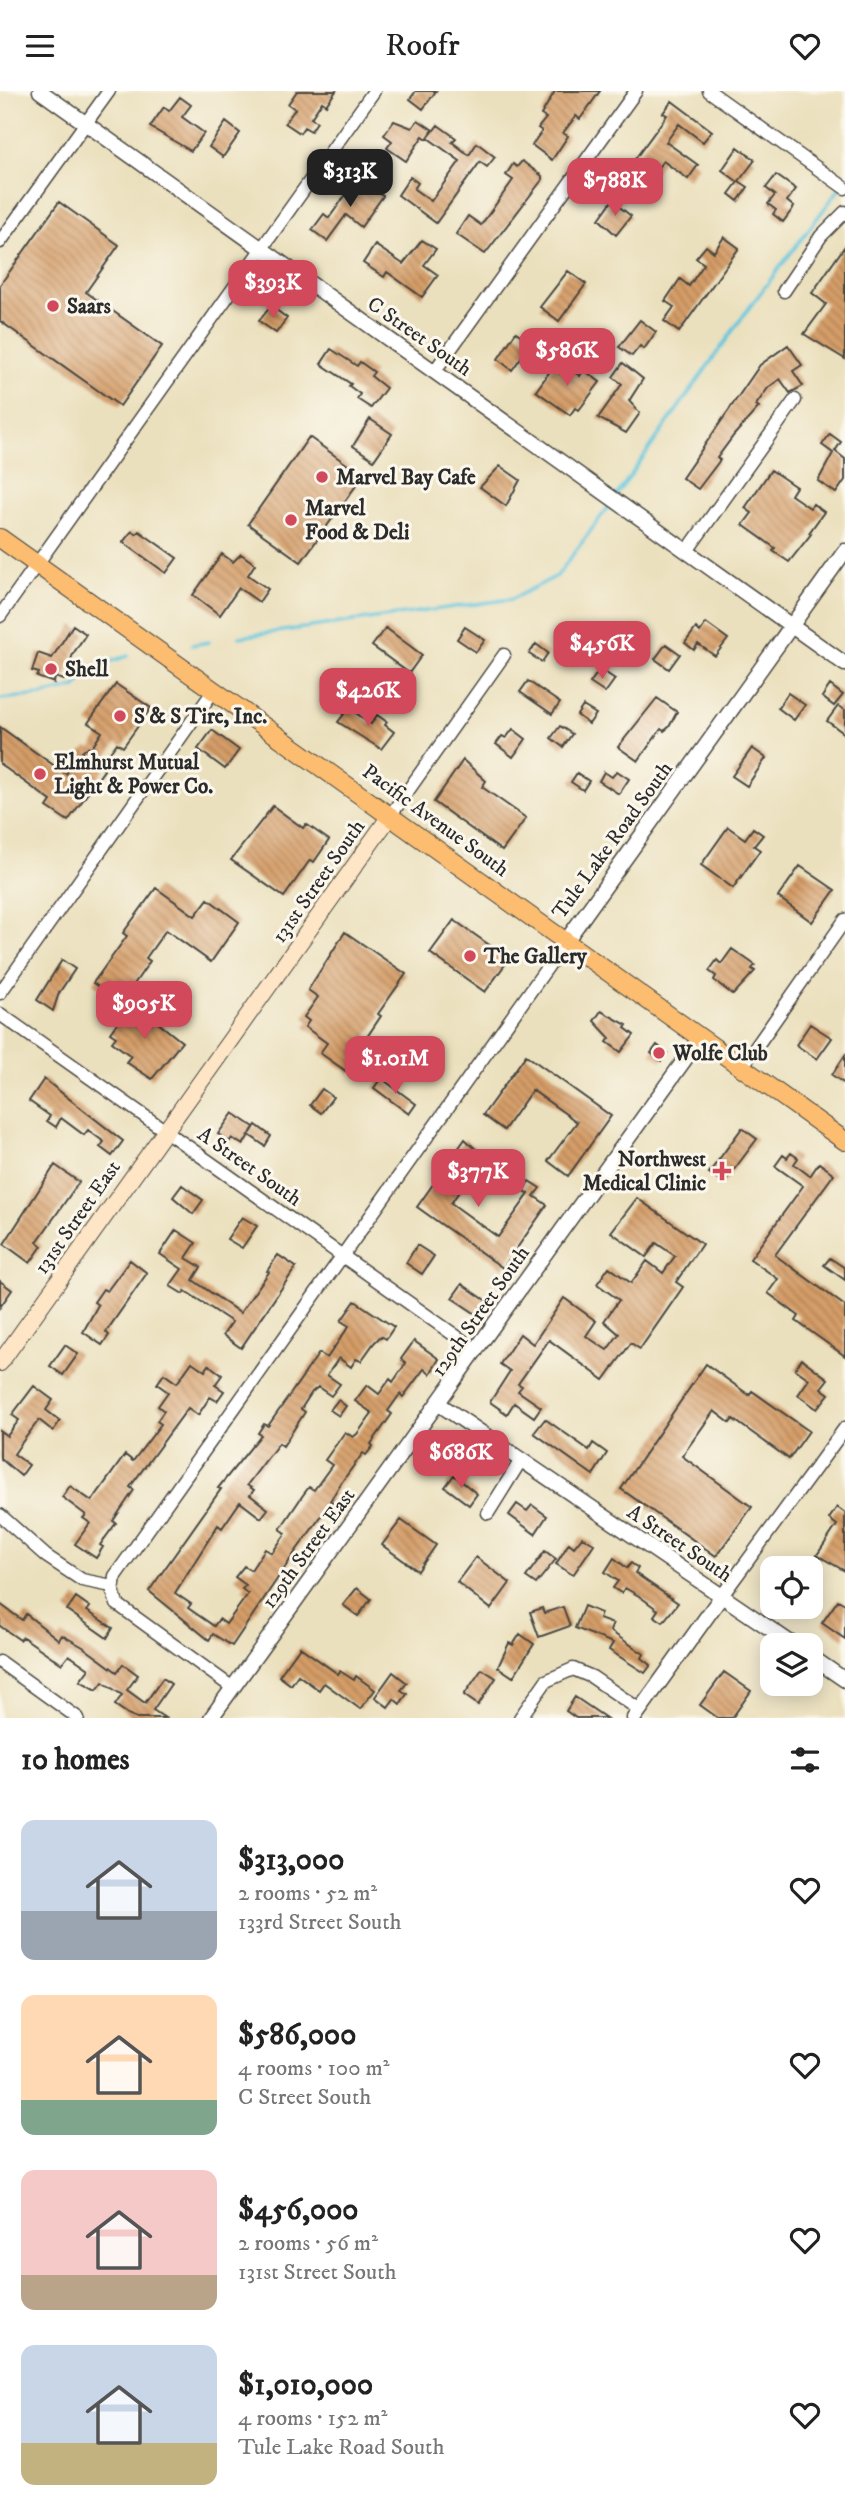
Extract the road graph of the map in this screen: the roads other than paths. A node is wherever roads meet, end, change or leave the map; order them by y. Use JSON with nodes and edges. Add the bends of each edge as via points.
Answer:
{"nodes":[{"id":1,"x":40,"y":91,"type":"edge"},
{"id":2,"x":109,"y":91,"type":"edge"},
{"id":3,"x":374,"y":91,"type":"edge"},
{"id":4,"x":636,"y":91,"type":"edge"},
{"id":5,"x":709,"y":91,"type":"edge"},
{"id":6,"x":86,"y":124,"type":"junction"},
{"id":7,"x":845,"y":188,"type":"edge"},
{"id":8,"x":845,"y":212,"type":"edge"},
{"id":9,"x":0,"y":242,"type":"edge"},
{"id":10,"x":261,"y":247,"type":"junction"},
{"id":11,"x":784,"y":291,"type":"dead end"},
{"id":12,"x":434,"y":372,"type":"junction"},
{"id":13,"x":795,"y":400,"type":"dead end"},
{"id":14,"x":0,"y":538,"type":"edge"},
{"id":15,"x":687,"y":551,"type":"junction"},
{"id":16,"x":845,"y":551,"type":"edge"},
{"id":17,"x":37,"y":564,"type":"junction"},
{"id":18,"x":0,"y":616,"type":"edge"},
{"id":19,"x":791,"y":626,"type":"junction"},
{"id":20,"x":504,"y":655,"type":"dead end"},
{"id":21,"x":845,"y":664,"type":"edge"},
{"id":22,"x":214,"y":690,"type":"junction"},
{"id":23,"x":390,"y":816,"type":"junction"},
{"id":24,"x":845,"y":920,"type":"edge"},
{"id":25,"x":566,"y":941,"type":"junction"},
{"id":26,"x":0,"y":993,"type":"edge"},
{"id":27,"x":0,"y":1014,"type":"edge"},
{"id":28,"x":701,"y":1037,"type":"junction"},
{"id":29,"x":742,"y":1067,"type":"junction"},
{"id":30,"x":164,"y":1131,"type":"junction"},
{"id":31,"x":845,"y":1141,"type":"edge"},
{"id":32,"x":342,"y":1257,"type":"junction"},
{"id":33,"x":477,"y":1351,"type":"junction"},
{"id":34,"x":0,"y":1363,"type":"edge"},
{"id":35,"x":439,"y":1404,"type":"junction"},
{"id":36,"x":845,"y":1428,"type":"edge"},
{"id":37,"x":521,"y":1460,"type":"junction"},
{"id":38,"x":488,"y":1513,"type":"dead end"},
{"id":39,"x":0,"y":1515,"type":"edge"},
{"id":40,"x":113,"y":1585,"type":"junction"},
{"id":41,"x":720,"y":1597,"type":"junction"},
{"id":42,"x":776,"y":1633,"type":"edge"},
{"id":43,"x":0,"y":1662,"type":"edge"},
{"id":44,"x":823,"y":1665,"type":"edge"},
{"id":45,"x":845,"y":1680,"type":"edge"},
{"id":46,"x":233,"y":1688,"type":"junction"},
{"id":47,"x":637,"y":1714,"type":"edge"},
{"id":48,"x":78,"y":1718,"type":"edge"},
{"id":49,"x":211,"y":1718,"type":"edge"},
{"id":50,"x":520,"y":1718,"type":"edge"}],
"edges":[{"from":1,"to":6,"type":"street","name":"C Street South"},
{"from":2,"to":6,"type":"street"},
{"from":3,"to":10,"type":"street"},
{"from":4,"to":12,"type":"street"},
{"from":5,"to":7,"type":"street"},
{"from":6,"to":9,"type":"street"},
{"from":6,"to":10,"type":"street","name":"C Street South"},
{"from":8,"to":11,"type":"street","via":[[821,236]]},
{"from":10,"to":12,"type":"street","name":"C Street South"},
{"from":10,"to":17,"type":"street"},
{"from":12,"to":15,"type":"street","name":"C Street South"},
{"from":13,"to":15,"type":"street"},
{"from":14,"to":17,"type":"main road","name":"Pacific Avenue South"},
{"from":15,"to":19,"type":"street","name":"C Street South"},
{"from":16,"to":19,"type":"street","name":"Tule Lake Road South"},
{"from":17,"to":18,"type":"street"},
{"from":17,"to":22,"type":"main road","name":"Pacific Avenue South"},
{"from":19,"to":21,"type":"street","name":"C Street South"},
{"from":19,"to":25,"type":"street","name":"Tule Lake Road South"},
{"from":20,"to":23,"type":"street","name":"131st Street South"},
{"from":22,"to":23,"type":"main road","name":"Pacific Avenue South"},
{"from":22,"to":26,"type":"street"},
{"from":23,"to":25,"type":"main road","name":"Pacific Avenue South"},
{"from":23,"to":30,"type":"main road","name":"131st Street South"},
{"from":24,"to":29,"type":"street"},
{"from":25,"to":28,"type":"main road","name":"Pacific Avenue South"},
{"from":25,"to":32,"type":"street","name":"Tule Lake Road South"},
{"from":27,"to":30,"type":"street","name":"A Street South"},
{"from":28,"to":29,"type":"main road","name":"Pacific Avenue South"},
{"from":28,"to":33,"type":"street","name":"129th Street South"},
{"from":29,"to":31,"type":"main road","name":"Pacific Avenue South"},
{"from":30,"to":32,"type":"street","name":"A Street South"},
{"from":30,"to":34,"type":"main road","name":"131st Street East"},
{"from":32,"to":33,"type":"street","name":"A Street South"},
{"from":32,"to":40,"type":"street","name":"Tule Lake Road South","via":[[120,1567]]},
{"from":33,"to":35,"type":"street","name":"129th Street South"},
{"from":35,"to":37,"type":"street","name":"A Street South"},
{"from":35,"to":46,"type":"street","name":"129th Street East"},
{"from":36,"to":41,"type":"street"},
{"from":37,"to":38,"type":"street"},
{"from":37,"to":41,"type":"street","name":"A Street South"},
{"from":39,"to":40,"type":"street","via":[[46,1556],[82,1580]]},
{"from":40,"to":46,"type":"street","via":[[117,1604],[132,1617]]},
{"from":41,"to":42,"type":"street","name":"A Street South"},
{"from":41,"to":47,"type":"street"},
{"from":43,"to":48,"type":"street"},
{"from":44,"to":45,"type":"street"},
{"from":46,"to":49,"type":"street","name":"129th Street East"},
{"from":47,"to":50,"type":"street","via":[[592,1677],[573,1669],[547,1681]]}]}
